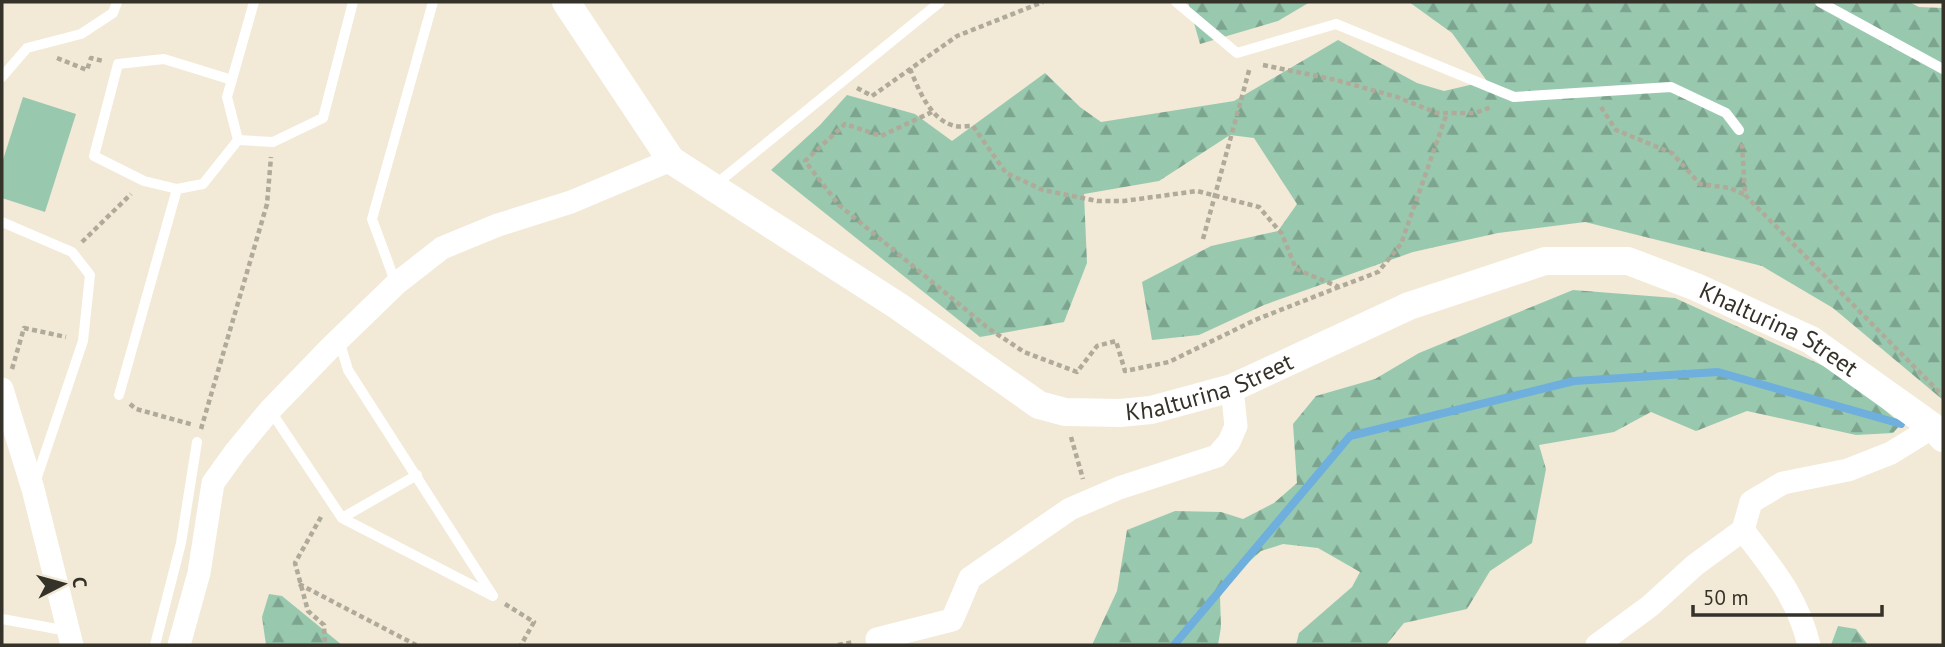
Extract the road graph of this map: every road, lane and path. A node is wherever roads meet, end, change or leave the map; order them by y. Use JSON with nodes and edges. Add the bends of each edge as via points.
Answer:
{"nodes":[{"id":1,"x":117,"y":2,"type":"edge"},
{"id":2,"x":254,"y":2,"type":"edge"},
{"id":3,"x":353,"y":2,"type":"edge"},
{"id":4,"x":433,"y":2,"type":"edge"},
{"id":5,"x":566,"y":2,"type":"edge"},
{"id":6,"x":940,"y":2,"type":"edge"},
{"id":7,"x":1043,"y":2,"type":"edge"},
{"id":8,"x":1176,"y":2,"type":"edge"},
{"id":9,"x":1820,"y":2,"type":"edge"},
{"id":10,"x":31,"y":47,"type":"junction"},
{"id":11,"x":1237,"y":53,"type":"junction"},
{"id":12,"x":1251,"y":63,"type":"junction"},
{"id":13,"x":118,"y":64,"type":"junction"},
{"id":14,"x":910,"y":69,"type":"junction"},
{"id":15,"x":1943,"y":69,"type":"edge"},
{"id":16,"x":2,"y":77,"type":"edge"},
{"id":17,"x":232,"y":79,"type":"junction"},
{"id":18,"x":843,"y":81,"type":"junction"},
{"id":19,"x":1592,"y":92,"type":"junction"},
{"id":20,"x":1514,"y":97,"type":"junction"},
{"id":21,"x":932,"y":112,"type":"junction"},
{"id":22,"x":1447,"y":113,"type":"junction"},
{"id":23,"x":1739,"y":130,"type":"joint"},
{"id":24,"x":238,"y":140,"type":"junction"},
{"id":25,"x":273,"y":142,"type":"junction"},
{"id":26,"x":671,"y":160,"type":"junction"},
{"id":27,"x":144,"y":181,"type":"junction"},
{"id":28,"x":713,"y":187,"type":"junction"},
{"id":29,"x":177,"y":189,"type":"junction"},
{"id":30,"x":1745,"y":195,"type":"junction"},
{"id":31,"x":1215,"y":196,"type":"junction"},
{"id":32,"x":2,"y":222,"type":"edge"},
{"id":33,"x":1203,"y":239,"type":"dead end"},
{"id":34,"x":72,"y":252,"type":"junction"},
{"id":35,"x":396,"y":284,"type":"junction"},
{"id":36,"x":1339,"y":287,"type":"junction"},
{"id":37,"x":339,"y":340,"type":"junction"},
{"id":38,"x":83,"y":341,"type":"junction"},
{"id":39,"x":1232,"y":388,"type":"junction"},
{"id":40,"x":3,"y":391,"type":"edge"},
{"id":41,"x":119,"y":395,"type":"joint"},
{"id":42,"x":1943,"y":396,"type":"edge"},
{"id":43,"x":270,"y":411,"type":"junction"},
{"id":44,"x":1065,"y":412,"type":"junction"},
{"id":45,"x":1938,"y":432,"type":"edge"},
{"id":46,"x":197,"y":442,"type":"dead end"},
{"id":47,"x":417,"y":475,"type":"junction"},
{"id":48,"x":33,"y":489,"type":"junction"},
{"id":49,"x":1088,"y":501,"type":"junction"},
{"id":50,"x":331,"y":502,"type":"junction"},
{"id":51,"x":342,"y":518,"type":"junction"},
{"id":52,"x":1743,"y":530,"type":"junction"},
{"id":53,"x":299,"y":584,"type":"junction"},
{"id":54,"x":492,"y":596,"type":"junction"},
{"id":55,"x":2,"y":619,"type":"edge"},
{"id":56,"x":70,"y":638,"type":"edge"},
{"id":57,"x":877,"y":639,"type":"dead end"},
{"id":58,"x":155,"y":645,"type":"edge"},
{"id":59,"x":179,"y":645,"type":"edge"},
{"id":60,"x":325,"y":645,"type":"edge"},
{"id":61,"x":416,"y":645,"type":"edge"},
{"id":62,"x":521,"y":645,"type":"edge"},
{"id":63,"x":1597,"y":645,"type":"edge"},
{"id":64,"x":1809,"y":645,"type":"edge"}],
"edges":[{"from":1,"to":10,"type":"lane","via":[[113,13],[81,34]]},
{"from":2,"to":17,"type":"lane"},
{"from":3,"to":25,"type":"lane","via":[[323,118]]},
{"from":4,"to":35,"type":"lane","via":[[372,219]]},
{"from":5,"to":26,"type":"street","name":"Khalturina Street"},
{"from":6,"to":18,"type":"lane"},
{"from":7,"to":14,"type":"path","via":[[957,36]]},
{"from":8,"to":11,"type":"lane"},
{"from":9,"to":15,"type":"lane"},
{"from":10,"to":13,"type":"path","via":[[87,70],[91,58]]},
{"from":10,"to":16,"type":"lane"},
{"from":11,"to":12,"type":"path"},
{"from":11,"to":20,"type":"lane","via":[[1336,24]]},
{"from":12,"to":22,"type":"path","via":[[1336,80]]},
{"from":12,"to":31,"type":"path"},
{"from":13,"to":17,"type":"lane","via":[[164,59]]},
{"from":13,"to":27,"type":"lane","via":[[94,156]]},
{"from":14,"to":18,"type":"path","via":[[872,96]]},
{"from":14,"to":21,"type":"path"},
{"from":17,"to":24,"type":"lane","via":[[227,97]]},
{"from":18,"to":28,"type":"lane"},
{"from":19,"to":20,"type":"lane"},
{"from":19,"to":23,"type":"lane","via":[[1671,87],[1726,113]]},
{"from":19,"to":30,"type":"path","via":[[1616,131],[1672,153],[1700,184]]},
{"from":20,"to":22,"type":"path","via":[[1475,113]]},
{"from":21,"to":31,"type":"path","via":[[954,126],[972,126],[1006,173],[1043,190],[1097,201],[1197,191]]},
{"from":21,"to":36,"type":"path","via":[[881,136],[845,124],[805,161],[839,205],[988,328],[1024,352],[1077,372],[1097,346],[1116,341],[1125,371],[1169,362],[1255,320]]},
{"from":22,"to":36,"type":"path","via":[[1401,244],[1378,272]]},
{"from":23,"to":30,"type":"path"},
{"from":24,"to":25,"type":"lane"},
{"from":24,"to":29,"type":"lane","via":[[203,184]]},
{"from":25,"to":41,"type":"path","via":[[267,204],[202,427],[136,409]]},
{"from":26,"to":28,"type":"street","name":"Khalturina Street"},
{"from":26,"to":35,"type":"street","via":[[442,248]]},
{"from":27,"to":29,"type":"lane"},
{"from":27,"to":34,"type":"path"},
{"from":28,"to":44,"type":"street","name":"Khalturina Street","via":[[898,306],[1039,405]]},
{"from":29,"to":41,"type":"lane"},
{"from":30,"to":42,"type":"path"},
{"from":31,"to":33,"type":"path"},
{"from":31,"to":36,"type":"path","via":[[1259,207],[1282,234],[1296,269]]},
{"from":32,"to":34,"type":"lane"},
{"from":34,"to":38,"type":"lane","via":[[90,275]]},
{"from":35,"to":37,"type":"street"},
{"from":37,"to":43,"type":"street"},
{"from":37,"to":47,"type":"lane","via":[[348,370]]},
{"from":38,"to":40,"type":"path","via":[[24,328]]},
{"from":38,"to":48,"type":"lane"},
{"from":39,"to":44,"type":"street","name":"Khalturina Street","via":[[1151,410]]},
{"from":39,"to":45,"type":"street","name":"Khalturina Street","via":[[1409,306],[1545,261],[1628,261],[1811,340]]},
{"from":39,"to":49,"type":"street","via":[[1236,426],[1217,456]]},
{"from":40,"to":48,"type":"street"},
{"from":43,"to":50,"type":"lane"},
{"from":43,"to":59,"type":"street","via":[[213,483],[199,573]]},
{"from":44,"to":49,"type":"path"},
{"from":45,"to":52,"type":"street","via":[[1848,470],[1783,483],[1751,502]]},
{"from":46,"to":58,"type":"lane","via":[[181,543]]},
{"from":47,"to":51,"type":"lane"},
{"from":47,"to":54,"type":"lane"},
{"from":48,"to":56,"type":"street"},
{"from":49,"to":57,"type":"street","via":[[970,578],[952,620]]},
{"from":50,"to":51,"type":"lane"},
{"from":50,"to":53,"type":"path","via":[[295,563]]},
{"from":51,"to":54,"type":"lane"},
{"from":52,"to":63,"type":"street"},
{"from":52,"to":64,"type":"street","via":[[1789,592]]},
{"from":53,"to":60,"type":"path","via":[[308,611],[324,625]]},
{"from":53,"to":61,"type":"path"},
{"from":54,"to":62,"type":"path","via":[[534,622]]},
{"from":55,"to":56,"type":"lane"}]}
